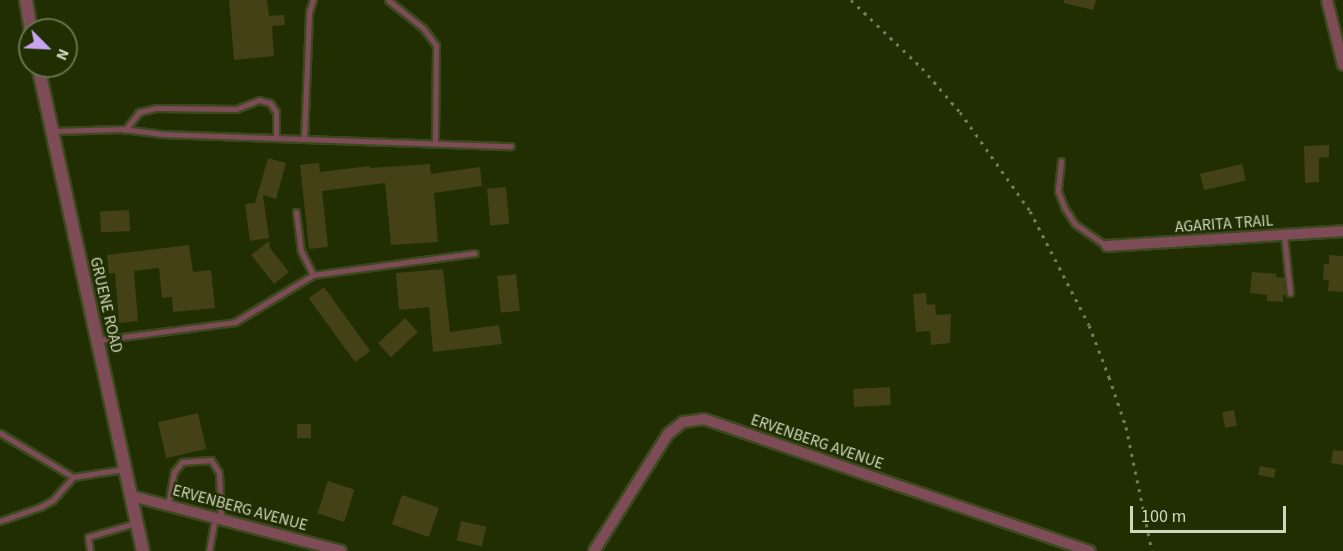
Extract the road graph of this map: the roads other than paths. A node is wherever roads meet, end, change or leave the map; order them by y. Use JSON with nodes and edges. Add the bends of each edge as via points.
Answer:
{"nodes":[{"id":1,"x":26,"y":0,"type":"edge"},
{"id":2,"x":314,"y":0,"type":"edge"},
{"id":3,"x":388,"y":0,"type":"edge"},
{"id":4,"x":1327,"y":0,"type":"edge"},
{"id":5,"x":29,"y":18,"type":"edge"},
{"id":6,"x":1343,"y":65,"type":"edge"},
{"id":7,"x":40,"y":78,"type":"edge"},
{"id":8,"x":125,"y":130,"type":"junction"},
{"id":9,"x":51,"y":131,"type":"junction"},
{"id":10,"x":276,"y":138,"type":"junction"},
{"id":11,"x":304,"y":139,"type":"junction"},
{"id":12,"x":435,"y":143,"type":"junction"},
{"id":13,"x":511,"y":146,"type":"dead end"},
{"id":14,"x":1061,"y":161,"type":"dead end"},
{"id":15,"x":296,"y":212,"type":"dead end"},
{"id":16,"x":1343,"y":231,"type":"edge"},
{"id":17,"x":1284,"y":235,"type":"junction"},
{"id":18,"x":1107,"y":246,"type":"joint"},
{"id":19,"x":475,"y":253,"type":"dead end"},
{"id":20,"x":313,"y":275,"type":"junction"},
{"id":21,"x":1290,"y":293,"type":"dead end"},
{"id":22,"x":97,"y":340,"type":"junction"},
{"id":23,"x":0,"y":433,"type":"edge"},
{"id":24,"x":126,"y":469,"type":"junction"},
{"id":25,"x":73,"y":477,"type":"junction"},
{"id":26,"x":132,"y":495,"type":"junction"},
{"id":27,"x":168,"y":505,"type":"junction"},
{"id":28,"x":218,"y":517,"type":"junction"},
{"id":29,"x":0,"y":521,"type":"edge"},
{"id":30,"x":138,"y":523,"type":"junction"},
{"id":31,"x":90,"y":551,"type":"edge"},
{"id":32,"x":143,"y":551,"type":"edge"},
{"id":33,"x":209,"y":551,"type":"edge"},
{"id":34,"x":341,"y":551,"type":"edge"},
{"id":35,"x":594,"y":551,"type":"edge"},
{"id":36,"x":1090,"y":551,"type":"edge"}],
"edges":[{"from":1,"to":5,"type":"street"},
{"from":2,"to":11,"type":"lane","via":[[309,12]]},
{"from":3,"to":12,"type":"lane","via":[[423,28],[436,45]]},
{"from":4,"to":6,"type":"street"},
{"from":7,"to":9,"type":"street","name":"GRUENE ROAD"},
{"from":8,"to":9,"type":"lane"},
{"from":8,"to":10,"type":"lane"},
{"from":8,"to":10,"type":"lane","via":[[139,112],[156,108],[236,109],[259,100],[270,103],[276,112]]},
{"from":9,"to":22,"type":"street","name":"GRUENE ROAD"},
{"from":10,"to":11,"type":"lane"},
{"from":11,"to":12,"type":"lane"},
{"from":12,"to":13,"type":"lane"},
{"from":14,"to":18,"type":"lane","via":[[1058,191],[1064,207],[1075,224]]},
{"from":15,"to":20,"type":"lane","via":[[301,251]]},
{"from":16,"to":17,"type":"street","name":"AGARITA TRAIL"},
{"from":17,"to":18,"type":"street","name":"AGARITA TRAIL"},
{"from":17,"to":21,"type":"lane"},
{"from":19,"to":20,"type":"lane"},
{"from":20,"to":22,"type":"lane","via":[[235,322]]},
{"from":22,"to":24,"type":"street","name":"GRUENE ROAD"},
{"from":23,"to":25,"type":"lane"},
{"from":24,"to":25,"type":"lane"},
{"from":24,"to":26,"type":"street","name":"GRUENE ROAD"},
{"from":25,"to":29,"type":"lane","via":[[46,504]]},
{"from":26,"to":27,"type":"street","name":"ERVENBERG AVENUE"},
{"from":26,"to":30,"type":"street","name":"GRUENE ROAD"},
{"from":27,"to":28,"type":"street","name":"ERVENBERG AVENUE"},
{"from":27,"to":28,"type":"lane","via":[[174,472],[182,462],[211,460],[219,473]]},
{"from":28,"to":33,"type":"lane"},
{"from":28,"to":34,"type":"street","name":"ERVENBERG AVENUE"},
{"from":30,"to":31,"type":"lane","via":[[88,537]]},
{"from":30,"to":32,"type":"street","name":"GRUENE ROAD"},
{"from":35,"to":36,"type":"street","name":"ERVENBERG AVENUE","via":[[668,434],[683,422],[704,419]]}]}
